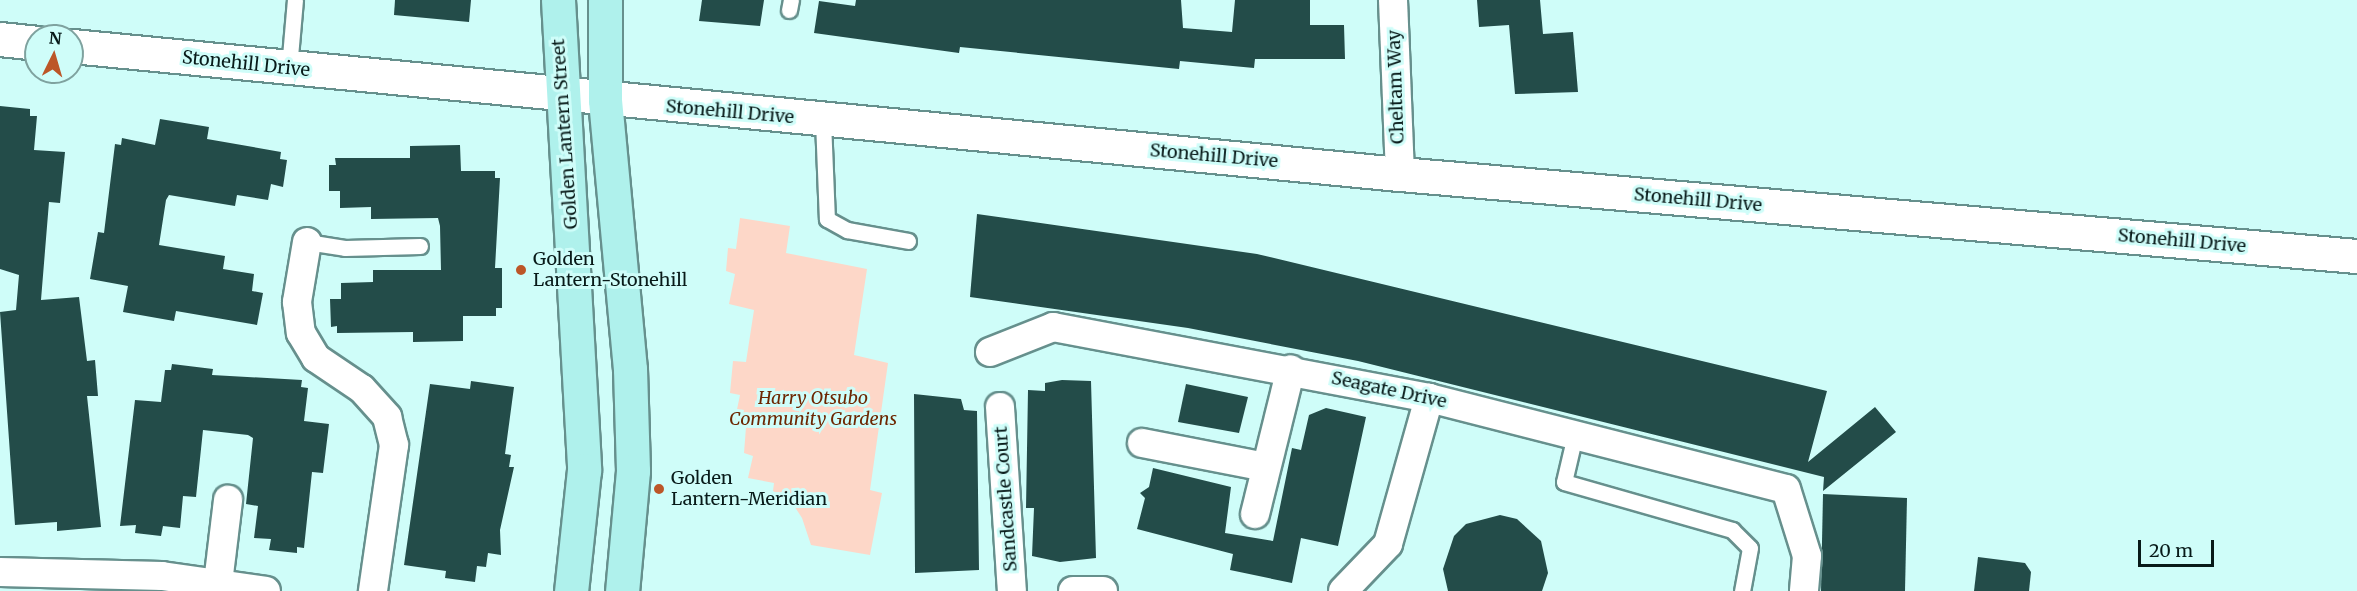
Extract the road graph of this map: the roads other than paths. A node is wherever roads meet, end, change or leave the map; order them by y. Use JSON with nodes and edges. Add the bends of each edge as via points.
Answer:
{"nodes":[{"id":1,"x":295,"y":0,"type":"edge"},
{"id":2,"x":558,"y":0,"type":"edge"},
{"id":3,"x":605,"y":0,"type":"edge"},
{"id":4,"x":1393,"y":0,"type":"edge"},
{"id":5,"x":0,"y":39,"type":"edge"},
{"id":6,"x":24,"y":42,"type":"edge"},
{"id":7,"x":84,"y":47,"type":"edge"},
{"id":8,"x":289,"y":69,"type":"junction"},
{"id":9,"x":560,"y":96,"type":"junction"},
{"id":10,"x":605,"y":100,"type":"junction"},
{"id":11,"x":823,"y":121,"type":"junction"},
{"id":12,"x":1400,"y":174,"type":"junction"},
{"id":13,"x":908,"y":241,"type":"dead end"},
{"id":14,"x":307,"y":242,"type":"joint"},
{"id":15,"x":420,"y":246,"type":"dead end"},
{"id":16,"x":2357,"y":256,"type":"edge"},
{"id":17,"x":990,"y":352,"type":"dead end"},
{"id":18,"x":1291,"y":369,"type":"junction"},
{"id":19,"x":1429,"y":398,"type":"junction"},
{"id":20,"x":1000,"y":407,"type":"dead end"},
{"id":21,"x":1575,"y":435,"type":"junction"},
{"id":22,"x":1142,"y":443,"type":"dead end"},
{"id":23,"x":1265,"y":467,"type":"junction"},
{"id":24,"x":228,"y":500,"type":"dead end"},
{"id":25,"x":1255,"y":514,"type":"dead end"},
{"id":26,"x":0,"y":572,"type":"edge"},
{"id":27,"x":574,"y":576,"type":"edge"},
{"id":28,"x":68,"y":582,"type":"edge"},
{"id":29,"x":228,"y":587,"type":"edge"},
{"id":30,"x":266,"y":591,"type":"edge"},
{"id":31,"x":373,"y":591,"type":"edge"},
{"id":32,"x":585,"y":591,"type":"edge"},
{"id":33,"x":622,"y":591,"type":"edge"},
{"id":34,"x":1012,"y":591,"type":"edge"},
{"id":35,"x":1073,"y":591,"type":"edge"},
{"id":36,"x":1103,"y":591,"type":"edge"},
{"id":37,"x":1344,"y":591,"type":"edge"},
{"id":38,"x":1742,"y":591,"type":"edge"},
{"id":39,"x":1804,"y":591,"type":"edge"}],
"edges":[{"from":1,"to":8,"type":"lane"},
{"from":2,"to":9,"type":"main road","name":"Golden Lantern Street"},
{"from":3,"to":10,"type":"main road"},
{"from":4,"to":12,"type":"street","name":"Cheltam Way"},
{"from":5,"to":6,"type":"main road"},
{"from":7,"to":8,"type":"main road","name":"Stonehill Drive"},
{"from":8,"to":9,"type":"main road","name":"Stonehill Drive"},
{"from":9,"to":10,"type":"main road","name":"Stonehill Drive"},
{"from":9,"to":27,"type":"main road","name":"Golden Lantern Street","via":[[584,470]]},
{"from":10,"to":11,"type":"main road","name":"Stonehill Drive"},
{"from":10,"to":33,"type":"main road","via":[[630,380],[633,471]]},
{"from":11,"to":12,"type":"main road","name":"Stonehill Drive"},
{"from":11,"to":13,"type":"lane","via":[[827,219],[848,230]]},
{"from":12,"to":16,"type":"main road","name":"Stonehill Drive"},
{"from":14,"to":15,"type":"lane","via":[[345,248]]},
{"from":14,"to":31,"type":"street","via":[[297,302],[301,333],[316,358],[362,389],[387,417],[394,445]]},
{"from":17,"to":18,"type":"street","name":"Seagate Drive","via":[[1053,327]]},
{"from":18,"to":19,"type":"street","name":"Seagate Drive"},
{"from":18,"to":23,"type":"street"},
{"from":19,"to":21,"type":"street","name":"Seagate Drive"},
{"from":19,"to":37,"type":"street","via":[[1388,544]]},
{"from":20,"to":34,"type":"street","name":"Sandcastle Court"},
{"from":21,"to":38,"type":"lane","via":[[1564,482],[1732,530],[1750,548]]},
{"from":21,"to":39,"type":"street","name":"Seagate Drive","via":[[1786,489],[1807,556]]},
{"from":22,"to":23,"type":"street"},
{"from":23,"to":25,"type":"street"},
{"from":24,"to":29,"type":"street"},
{"from":26,"to":28,"type":"street"},
{"from":27,"to":32,"type":"main road"},
{"from":28,"to":29,"type":"street"},
{"from":29,"to":30,"type":"street"},
{"from":35,"to":36,"type":"street"}]}
